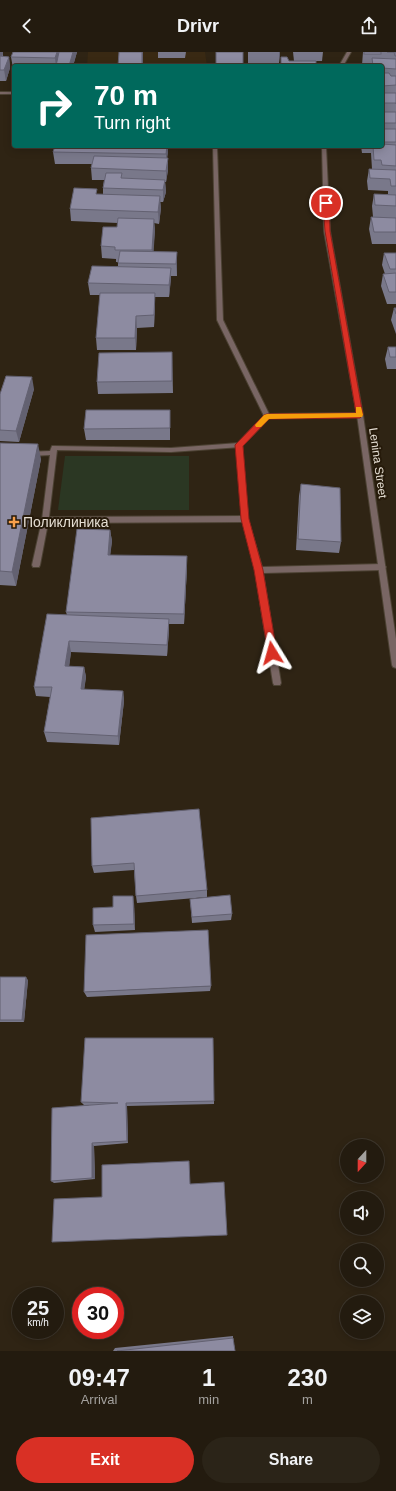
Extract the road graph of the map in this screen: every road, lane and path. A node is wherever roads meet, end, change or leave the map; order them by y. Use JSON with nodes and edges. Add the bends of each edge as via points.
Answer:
{"nodes":[{"id":1,"x":349,"y":52,"type":"edge"},
{"id":2,"x":342,"y":64,"type":"edge"},
{"id":3,"x":0,"y":93,"type":"edge"},
{"id":4,"x":12,"y":93,"type":"edge"},
{"id":5,"x":215,"y":148,"type":"edge"},
{"id":6,"x":324,"y":148,"type":"edge"},
{"id":7,"x":360,"y":415,"type":"junction"},
{"id":8,"x":267,"y":416,"type":"junction"},
{"id":9,"x":239,"y":445,"type":"junction"},
{"id":10,"x":53,"y":453,"type":"junction"},
{"id":11,"x":23,"y":454,"type":"edge"},
{"id":12,"x":245,"y":519,"type":"junction"},
{"id":13,"x":45,"y":520,"type":"junction"},
{"id":14,"x":36,"y":565,"type":"dead end"},
{"id":15,"x":382,"y":567,"type":"junction"},
{"id":16,"x":259,"y":570,"type":"junction"},
{"id":17,"x":396,"y":665,"type":"edge"},
{"id":18,"x":277,"y":683,"type":"dead end"}],
"edges":[{"from":1,"to":2,"type":"street"},
{"from":3,"to":4,"type":"street"},
{"from":5,"to":8,"type":"street","via":[[220,320]]},
{"from":6,"to":7,"type":"street","name":"Lenina Street","via":[[328,231]]},
{"from":7,"to":8,"type":"street"},
{"from":7,"to":15,"type":"street","name":"Lenina Street"},
{"from":8,"to":9,"type":"street"},
{"from":9,"to":10,"type":"street","via":[[171,450],[54,448]]},
{"from":9,"to":12,"type":"street"},
{"from":10,"to":11,"type":"street"},
{"from":10,"to":13,"type":"street"},
{"from":12,"to":13,"type":"street"},
{"from":12,"to":16,"type":"street"},
{"from":13,"to":14,"type":"street"},
{"from":15,"to":16,"type":"street"},
{"from":15,"to":17,"type":"street","name":"Lenina Street"},
{"from":16,"to":18,"type":"street"}]}
